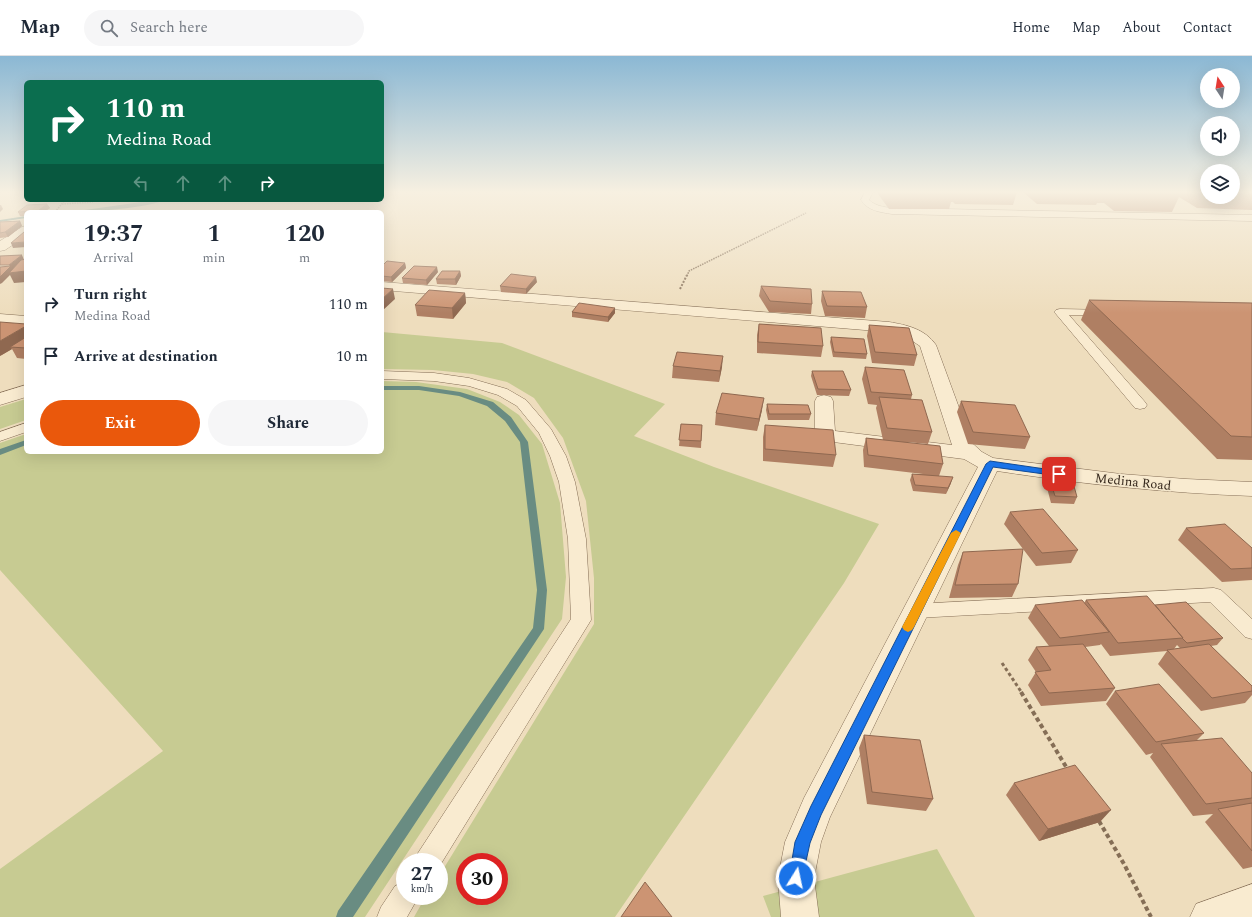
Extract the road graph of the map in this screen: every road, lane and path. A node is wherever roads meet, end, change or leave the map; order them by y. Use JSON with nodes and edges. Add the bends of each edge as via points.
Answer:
{"nodes":[{"id":1,"x":23,"y":232,"type":"edge"},
{"id":2,"x":765,"y":232,"type":"edge"},
{"id":3,"x":0,"y":247,"type":"edge"},
{"id":4,"x":384,"y":286,"type":"edge"},
{"id":5,"x":670,"y":309,"type":"junction"},
{"id":6,"x":1121,"y":312,"type":"edge"},
{"id":7,"x":0,"y":318,"type":"edge"},
{"id":8,"x":24,"y":321,"type":"edge"},
{"id":9,"x":384,"y":375,"type":"edge"},
{"id":10,"x":24,"y":392,"type":"edge"},
{"id":11,"x":0,"y":399,"type":"edge"},
{"id":12,"x":824,"y":401,"type":"dead end"},
{"id":13,"x":1140,"y":405,"type":"dead end"},
{"id":14,"x":24,"y":428,"type":"edge"},
{"id":15,"x":0,"y":437,"type":"edge"},
{"id":16,"x":979,"y":458,"type":"junction"},
{"id":17,"x":1252,"y":489,"type":"edge"},
{"id":18,"x":916,"y":611,"type":"junction"},
{"id":19,"x":1252,"y":632,"type":"edge"},
{"id":20,"x":1002,"y":663,"type":"dead end"},
{"id":21,"x":1070,"y":773,"type":"edge"},
{"id":22,"x":1097,"y":818,"type":"edge"},
{"id":23,"x":433,"y":853,"type":"edge"},
{"id":24,"x":1252,"y":903,"type":"edge"},
{"id":25,"x":399,"y":905,"type":"edge"},
{"id":26,"x":391,"y":917,"type":"edge"},
{"id":27,"x":800,"y":917,"type":"edge"},
{"id":28,"x":1151,"y":917,"type":"edge"},
{"id":29,"x":1209,"y":917,"type":"edge"}],
"edges":[{"from":1,"to":3,"type":"street"},
{"from":2,"to":5,"type":"path","via":[[689,270]]},
{"from":4,"to":5,"type":"street"},
{"from":5,"to":16,"type":"street","via":[[889,327],[917,334],[928,345],[962,445]]},
{"from":6,"to":13,"type":"lane","via":[[1060,312]]},
{"from":7,"to":8,"type":"street"},
{"from":9,"to":23,"type":"lane","via":[[425,376],[465,381],[495,388],[525,406],[540,422],[552,441],[562,469],[572,504],[580,575],[581,620]]},
{"from":10,"to":11,"type":"street"},
{"from":12,"to":16,"type":"street","name":"Medina Road","via":[[825,436]]},
{"from":14,"to":15,"type":"lane"},
{"from":16,"to":17,"type":"street","name":"Medina Road","via":[[1133,483]]},
{"from":16,"to":18,"type":"street"},
{"from":18,"to":19,"type":"lane","via":[[1214,595]]},
{"from":18,"to":27,"type":"street","via":[[802,842],[796,878]]},
{"from":20,"to":21,"type":"path"},
{"from":22,"to":28,"type":"path"},
{"from":24,"to":29,"type":"street"},
{"from":25,"to":26,"type":"lane"}]}
